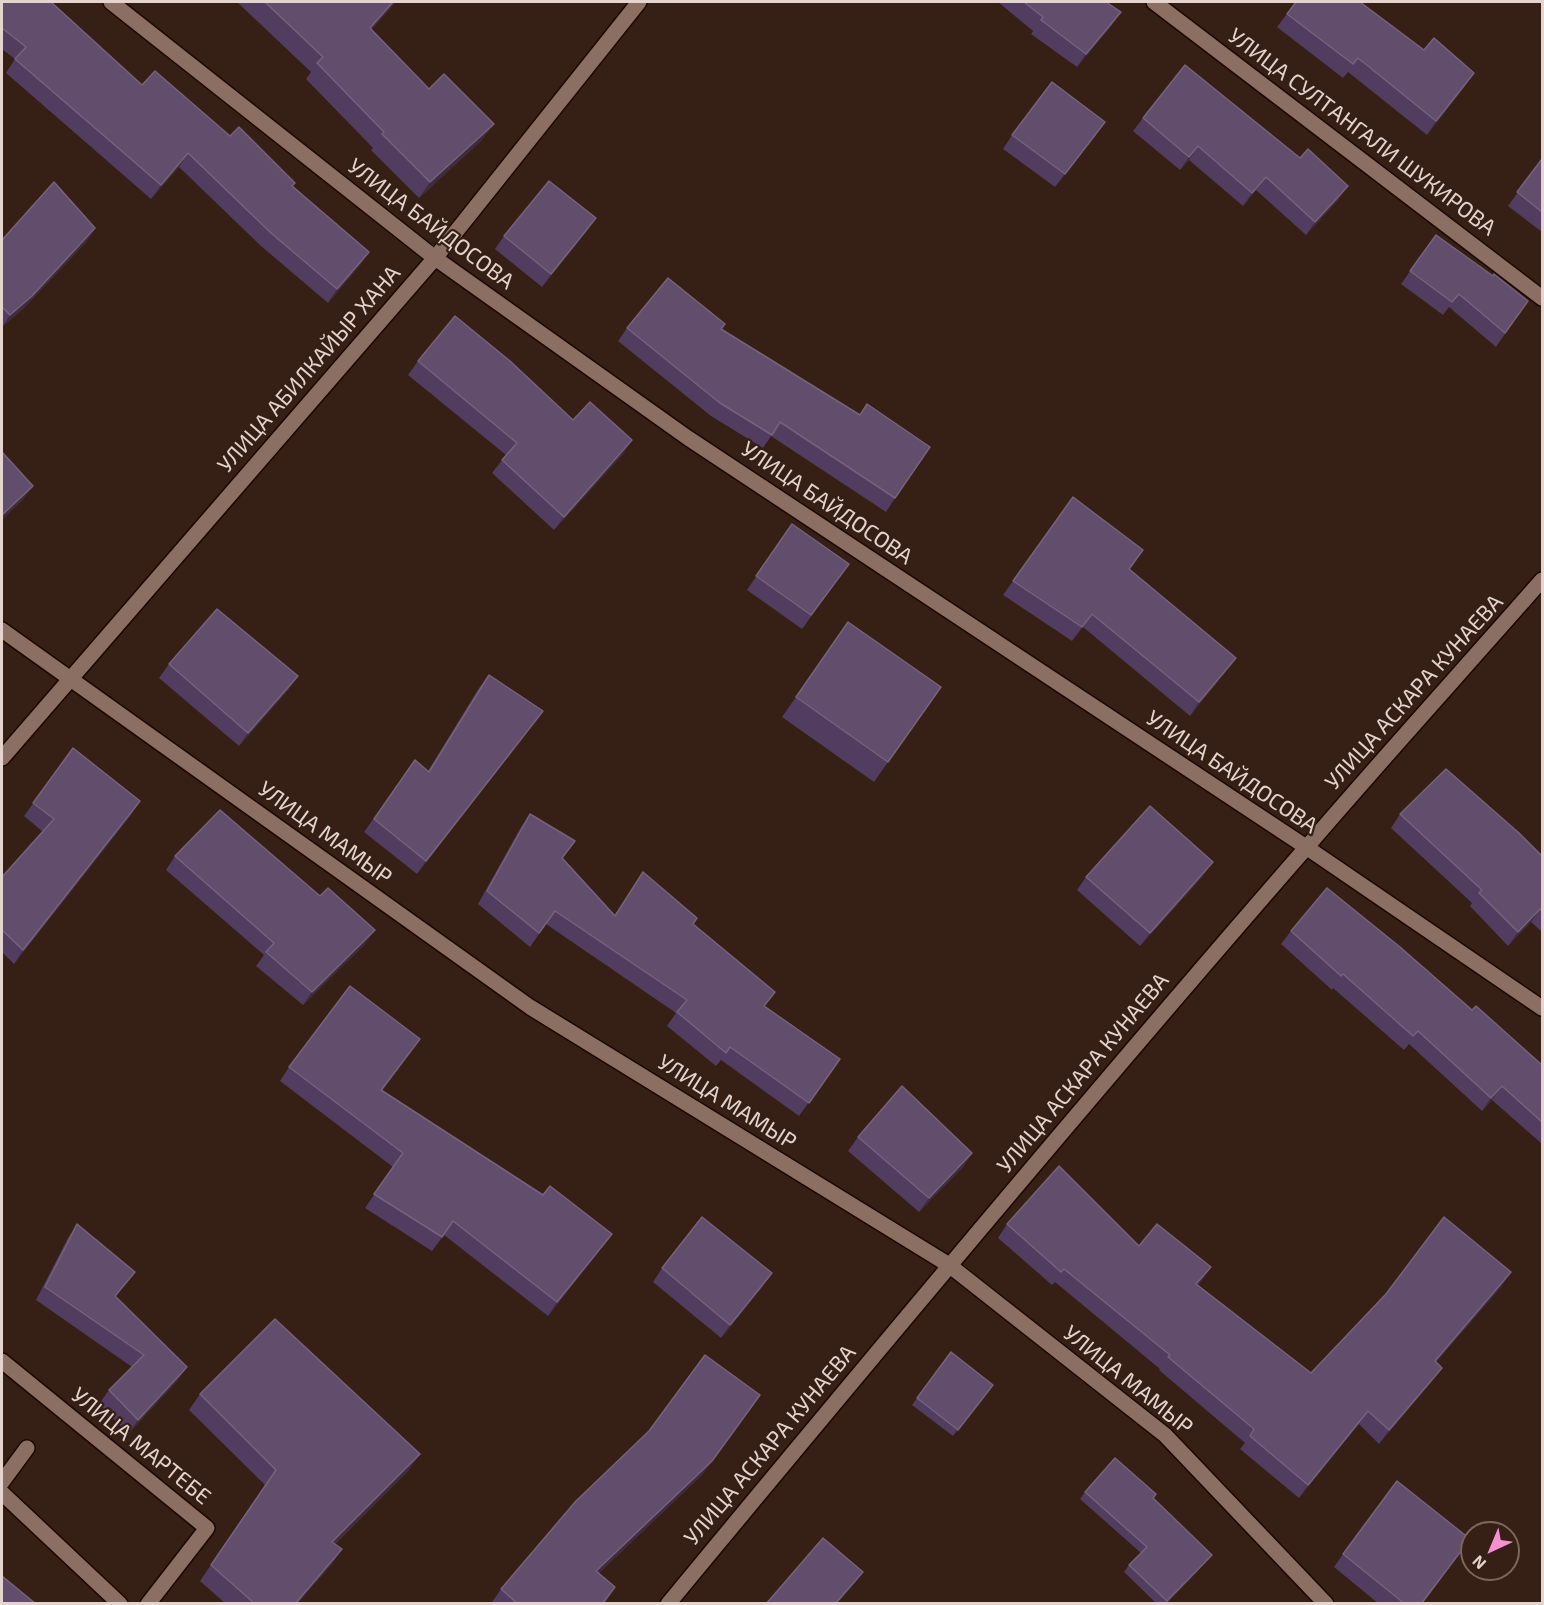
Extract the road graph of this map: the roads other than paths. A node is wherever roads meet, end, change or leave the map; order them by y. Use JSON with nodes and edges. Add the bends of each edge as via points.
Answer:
{"nodes":[{"id":1,"x":111,"y":2,"type":"edge"},
{"id":2,"x":639,"y":2,"type":"edge"},
{"id":3,"x":1154,"y":2,"type":"edge"},
{"id":4,"x":435,"y":258,"type":"junction"},
{"id":5,"x":1542,"y":298,"type":"edge"},
{"id":6,"x":1542,"y":580,"type":"edge"},
{"id":7,"x":2,"y":630,"type":"edge"},
{"id":8,"x":70,"y":678,"type":"junction"},
{"id":9,"x":2,"y":758,"type":"edge"},
{"id":10,"x":1306,"y":848,"type":"junction"},
{"id":11,"x":1542,"y":1008,"type":"edge"},
{"id":12,"x":949,"y":1265,"type":"junction"},
{"id":13,"x":2,"y":1361,"type":"edge"},
{"id":14,"x":27,"y":1448,"type":"dead end"},
{"id":15,"x":2,"y":1482,"type":"edge"},
{"id":16,"x":2,"y":1493,"type":"edge"},
{"id":17,"x":120,"y":1604,"type":"edge"},
{"id":18,"x":148,"y":1604,"type":"edge"},
{"id":19,"x":668,"y":1604,"type":"edge"},
{"id":20,"x":1326,"y":1604,"type":"edge"}],
"edges":[{"from":1,"to":4,"type":"street","name":"УЛИЦА БАЙДОСОВА"},
{"from":2,"to":4,"type":"street","name":"УЛИЦА АБИЛКАЙЫР ХАНА"},
{"from":3,"to":5,"type":"street","name":"УЛИЦА СУЛТАНГАЛИ ШУКИРОВА"},
{"from":4,"to":8,"type":"street","name":"УЛИЦА АБИЛКАЙЫР ХАНА"},
{"from":4,"to":10,"type":"street","name":"УЛИЦА БАЙДОСОВА","via":[[688,438]]},
{"from":6,"to":10,"type":"street","name":"УЛИЦА АСКАРА КУНАЕВА"},
{"from":7,"to":8,"type":"street","name":"УЛИЦА МАМЫР"},
{"from":8,"to":9,"type":"street","name":"УЛИЦА АБИЛКАЙЫР ХАНА"},
{"from":8,"to":12,"type":"street","name":"УЛИЦА МАМЫР","via":[[530,1007]]},
{"from":10,"to":11,"type":"street","name":"УЛИЦА БАЙДОСОВА"},
{"from":10,"to":12,"type":"street","name":"УЛИЦА АСКАРА КУНАЕВА"},
{"from":12,"to":19,"type":"street","name":"УЛИЦА АСКАРА КУНАЕВА"},
{"from":12,"to":20,"type":"street","name":"УЛИЦА МАМЫР","via":[[1165,1435]]},
{"from":13,"to":18,"type":"street","name":"УЛИЦА МАРТЕБЕ","via":[[207,1528]]},
{"from":14,"to":15,"type":"street"},
{"from":16,"to":17,"type":"street"}]}
